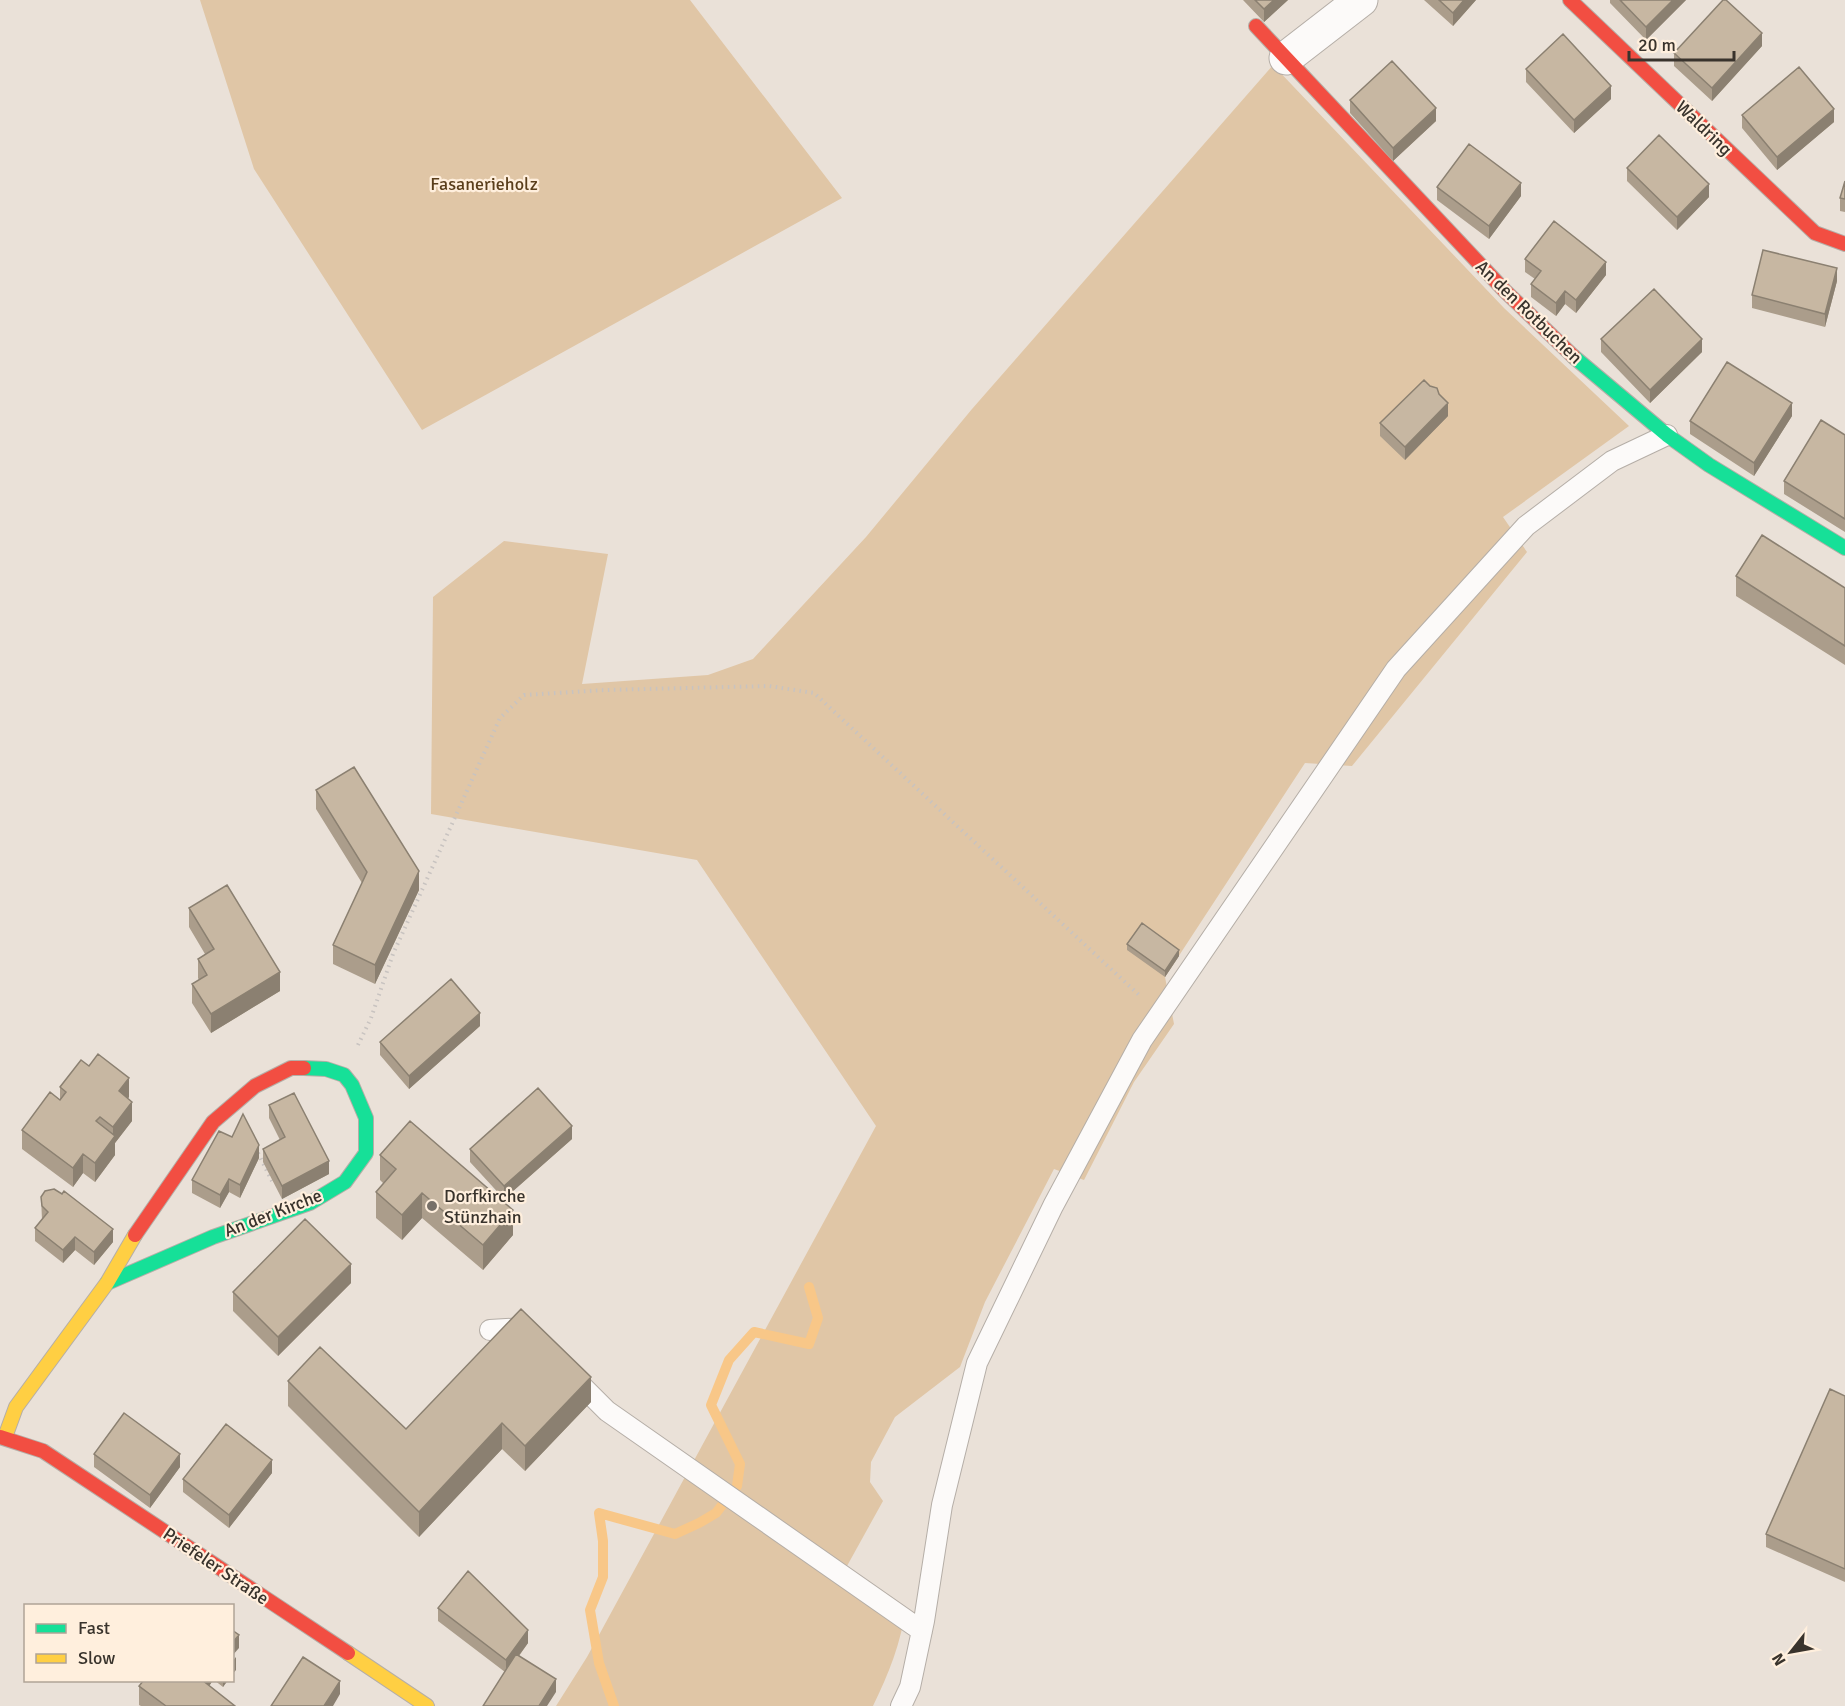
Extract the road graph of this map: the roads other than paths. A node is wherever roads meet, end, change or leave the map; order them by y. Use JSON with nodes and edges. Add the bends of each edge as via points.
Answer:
{"nodes":[{"id":1,"x":1361,"y":0,"type":"edge"},
{"id":2,"x":1570,"y":0,"type":"edge"},
{"id":3,"x":1256,"y":26,"type":"dead end"},
{"id":4,"x":1286,"y":58,"type":"junction"},
{"id":5,"x":1845,"y":244,"type":"edge"},
{"id":6,"x":1667,"y":435,"type":"junction"},
{"id":7,"x":1845,"y":548,"type":"edge"},
{"id":8,"x":108,"y":1283,"type":"junction"},
{"id":9,"x":490,"y":1330,"type":"dead end"},
{"id":10,"x":540,"y":1345,"type":"edge"},
{"id":11,"x":557,"y":1361,"type":"edge"},
{"id":12,"x":2,"y":1437,"type":"edge"},
{"id":13,"x":922,"y":1631,"type":"junction"},
{"id":14,"x":427,"y":1706,"type":"edge"},
{"id":15,"x":901,"y":1706,"type":"edge"}],
"edges":[{"from":1,"to":4,"type":"street"},
{"from":2,"to":5,"type":"street","name":"Waldring","via":[[1815,233]]},
{"from":3,"to":4,"type":"street","name":"An den Rotbuchen"},
{"from":4,"to":6,"type":"street","name":"An den Rotbuchen","via":[[1505,291],[1565,349]]},
{"from":6,"to":7,"type":"street","name":"An den Rotbuchen"},
{"from":6,"to":13,"type":"lane","via":[[1612,461],[1526,526],[1396,669],[1142,1040],[1053,1206],[977,1363],[942,1505]]},
{"from":8,"to":8,"type":"street","name":"An der Kirche","via":[[142,1224],[213,1122],[255,1086],[291,1068],[326,1069],[344,1075],[366,1118],[366,1153],[345,1182],[309,1203],[213,1237]]},
{"from":8,"to":12,"type":"street","name":"An der Kirche","via":[[16,1407]]},
{"from":9,"to":10,"type":"lane","via":[[524,1328]]},
{"from":11,"to":13,"type":"lane","via":[[607,1411]]},
{"from":12,"to":14,"type":"street","name":"Priefeler Straße","via":[[43,1451]]},
{"from":13,"to":15,"type":"lane","via":[[910,1687]]}]}
